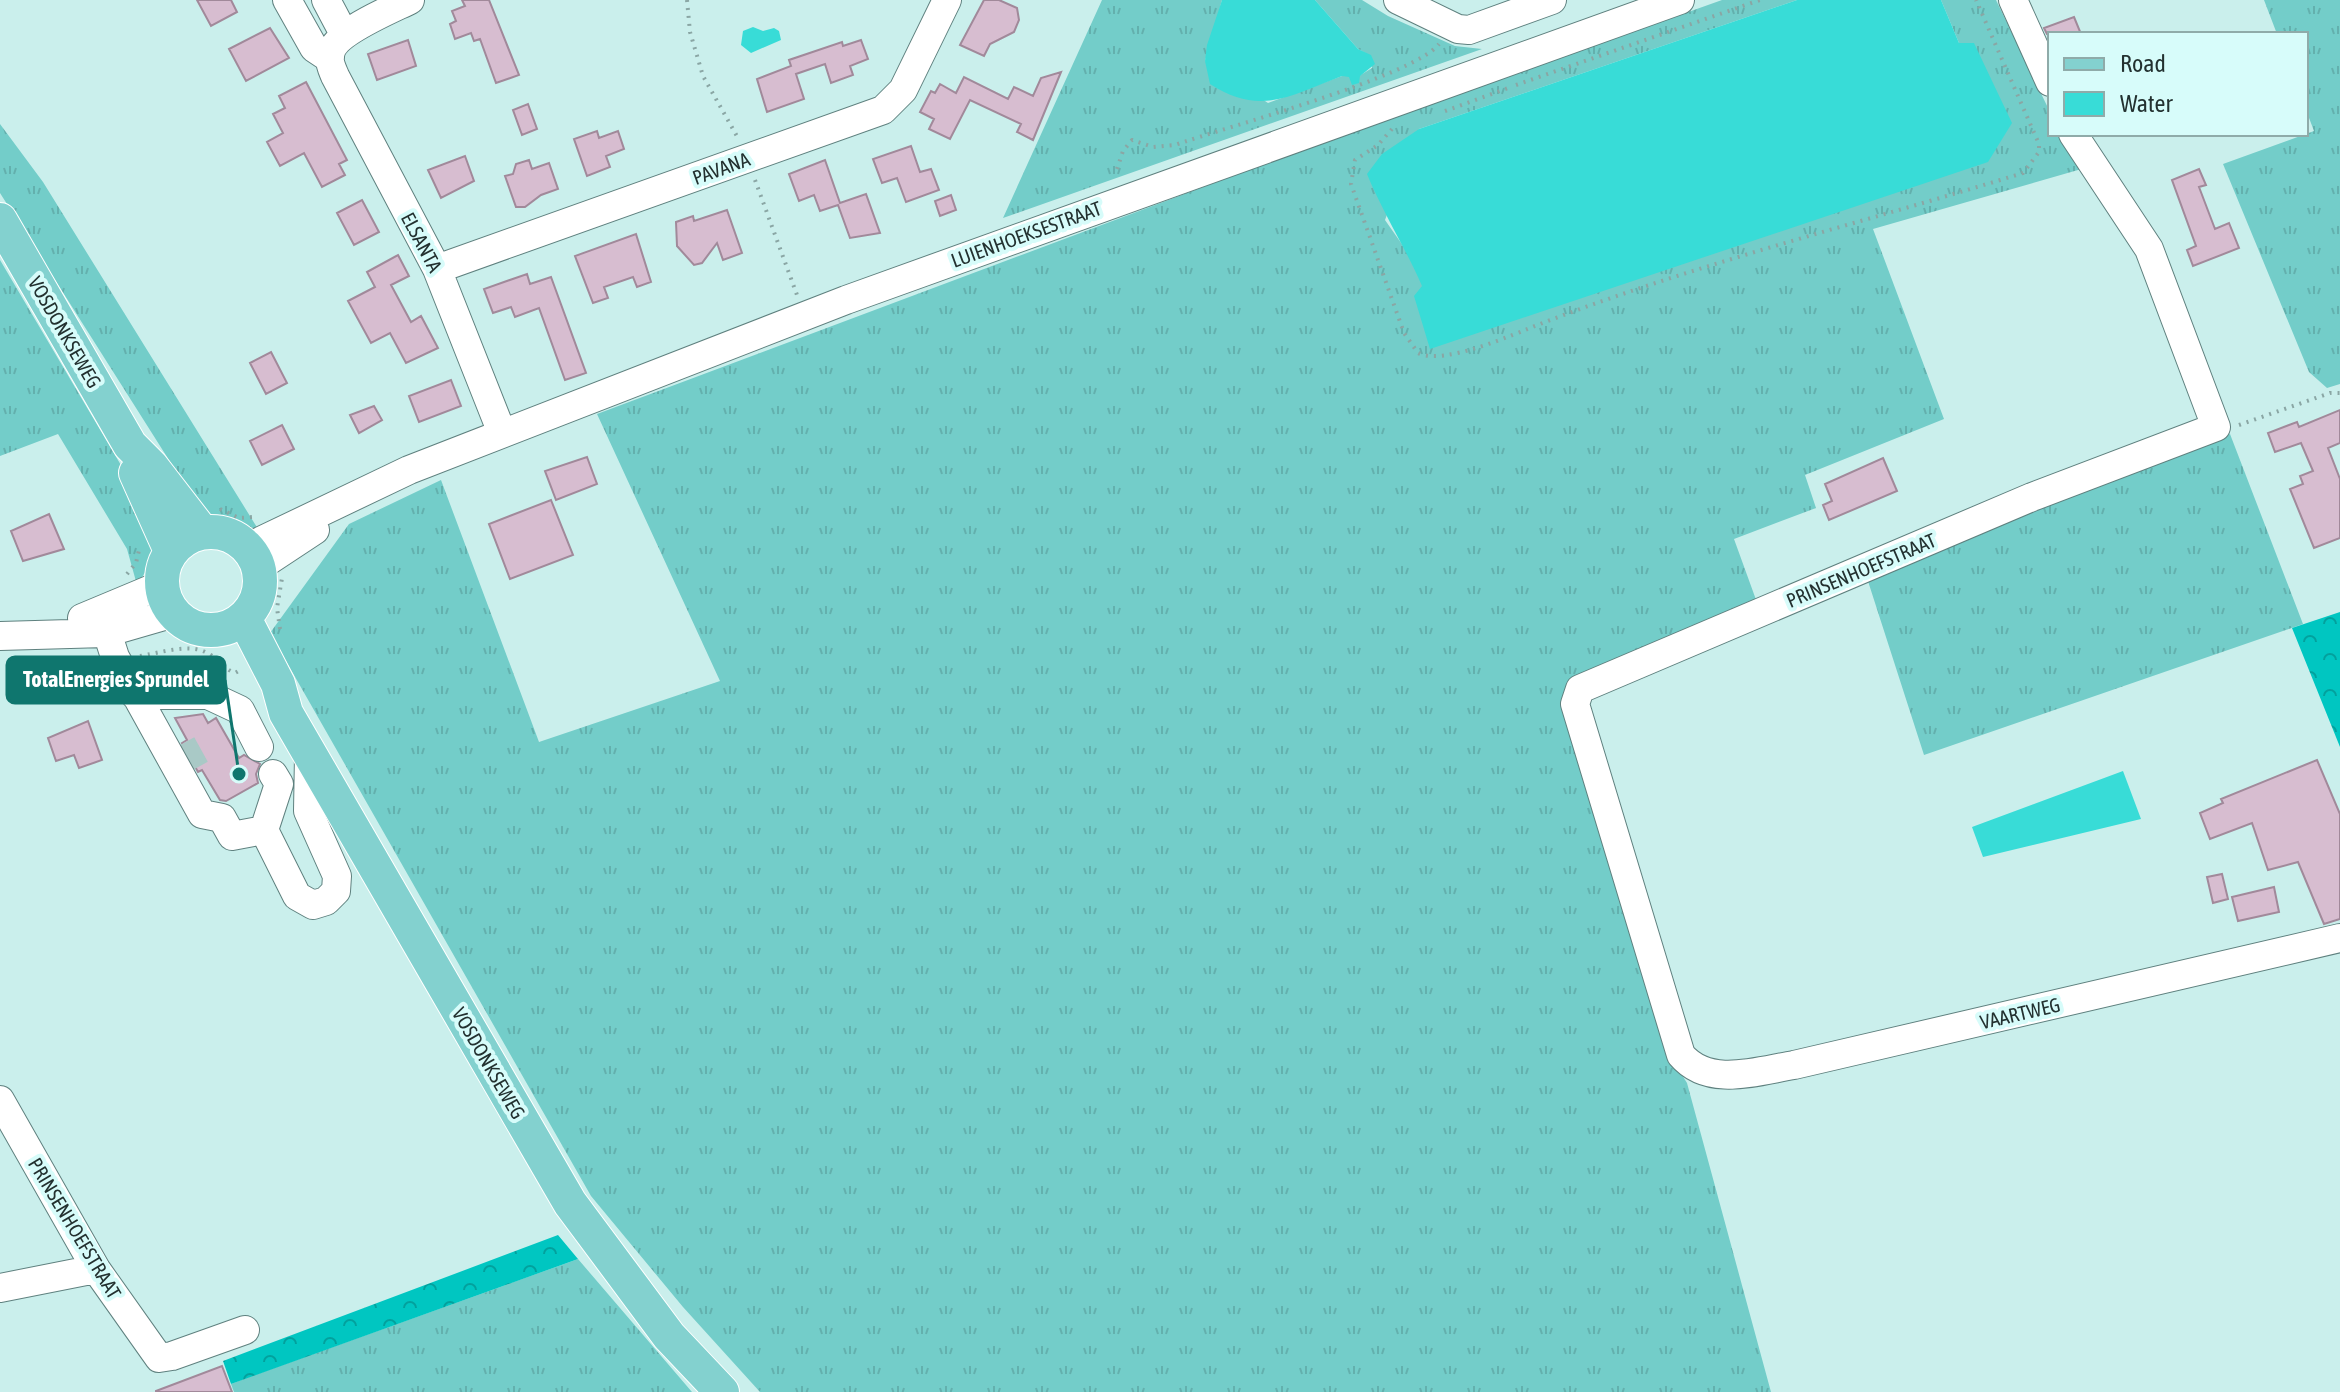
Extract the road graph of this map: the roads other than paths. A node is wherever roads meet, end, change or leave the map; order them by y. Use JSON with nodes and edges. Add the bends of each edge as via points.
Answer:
{"nodes":[{"id":1,"x":287,"y":0,"type":"edge"},
{"id":2,"x":326,"y":0,"type":"edge"},
{"id":3,"x":410,"y":0,"type":"edge"},
{"id":4,"x":947,"y":0,"type":"edge"},
{"id":5,"x":1398,"y":0,"type":"edge"},
{"id":6,"x":1552,"y":0,"type":"edge"},
{"id":7,"x":1680,"y":0,"type":"edge"},
{"id":8,"x":2013,"y":0,"type":"edge"},
{"id":9,"x":337,"y":46,"type":"junction"},
{"id":10,"x":2048,"y":78,"type":"edge"},
{"id":11,"x":2074,"y":136,"type":"edge"},
{"id":12,"x":0,"y":220,"type":"edge"},
{"id":13,"x":437,"y":269,"type":"junction"},
{"id":14,"x":502,"y":433,"type":"junction"},
{"id":15,"x":130,"y":445,"type":"junction"},
{"id":16,"x":202,"y":532,"type":"junction"},
{"id":17,"x":171,"y":551,"type":"junction"},
{"id":18,"x":265,"y":561,"type":"junction"},
{"id":19,"x":168,"y":599,"type":"junction"},
{"id":20,"x":231,"y":624,"type":"junction"},
{"id":21,"x":107,"y":634,"type":"junction"},
{"id":22,"x":0,"y":636,"type":"edge"},
{"id":23,"x":146,"y":696,"type":"junction"},
{"id":24,"x":182,"y":744,"type":"tunnel mouth"},
{"id":25,"x":259,"y":747,"type":"dead end"},
{"id":26,"x":309,"y":755,"type":"junction"},
{"id":27,"x":198,"y":773,"type":"tunnel mouth"},
{"id":28,"x":273,"y":774,"type":"dead end"},
{"id":29,"x":222,"y":818,"type":"junction"},
{"id":30,"x":264,"y":830,"type":"junction"},
{"id":31,"x":2340,"y":938,"type":"edge"},
{"id":32,"x":1698,"y":1071,"type":"joint"},
{"id":33,"x":0,"y":1100,"type":"edge"},
{"id":34,"x":96,"y":1269,"type":"junction"},
{"id":35,"x":0,"y":1288,"type":"edge"},
{"id":36,"x":245,"y":1330,"type":"dead end"},
{"id":37,"x":722,"y":1392,"type":"edge"}],
"edges":[{"from":1,"to":9,"type":"street","name":"ELSANTA","via":[[314,48]]},
{"from":2,"to":9,"type":"street","name":"ELSANTA"},
{"from":3,"to":9,"type":"street"},
{"from":4,"to":13,"type":"street","name":"PAVANA","via":[[903,90],[883,110]]},
{"from":5,"to":6,"type":"street","via":[[1469,30]]},
{"from":7,"to":14,"type":"street","name":"LUIENHOEKSESTRAAT","via":[[887,285]]},
{"from":8,"to":10,"type":"street"},
{"from":9,"to":13,"type":"street","name":"ELSANTA","via":[[335,76]]},
{"from":11,"to":32,"type":"street","name":"PRINSENHOEFSTRAAT","via":[[2149,249],[2216,427],[2032,497],[1580,689],[1575,704],[1681,1055]]},
{"from":12,"to":15,"type":"main road","name":"VOSDONKSEWEG"},
{"from":13,"to":14,"type":"street","name":"ELSANTA"},
{"from":14,"to":18,"type":"street","name":"LUIENHOEKSESTRAAT","via":[[378,484]]},
{"from":15,"to":16,"type":"main road","name":"VOSDONKSEWEG"},
{"from":15,"to":17,"type":"main road","name":"VOSDONKSEWEG","via":[[136,474]]},
{"from":16,"to":17,"type":"main road"},
{"from":16,"to":18,"type":"main road","via":[[235,537]]},
{"from":17,"to":19,"type":"main road","via":[[165,562]]},
{"from":18,"to":20,"type":"main road","via":[[259,595]]},
{"from":19,"to":20,"type":"main road","via":[[202,630]]},
{"from":19,"to":21,"type":"street"},
{"from":20,"to":26,"type":"main road","name":"VOSDONKSEWEG","via":[[254,662],[278,684],[286,713]]},
{"from":21,"to":22,"type":"street"},
{"from":21,"to":23,"type":"street"},
{"from":23,"to":24,"type":"street"},
{"from":23,"to":25,"type":"street","via":[[208,695],[240,710]]},
{"from":23,"to":29,"type":"street","via":[[202,814]]},
{"from":26,"to":30,"type":"street","via":[[308,811],[337,876],[336,891],[313,905],[297,896]]},
{"from":26,"to":37,"type":"main road","name":"VOSDONKSEWEG","via":[[570,1203],[669,1336]]},
{"from":27,"to":29,"type":"street"},
{"from":28,"to":30,"type":"street","via":[[279,784]]},
{"from":29,"to":30,"type":"street","via":[[232,836]]},
{"from":31,"to":32,"type":"street","name":"VAARTWEG","via":[[1794,1065],[1726,1076]]},
{"from":33,"to":34,"type":"street","name":"PRINSENHOEFSTRAAT"},
{"from":34,"to":35,"type":"street"},
{"from":34,"to":36,"type":"street","name":"PRINSENHOEFSTRAAT","via":[[159,1358]]}]}
